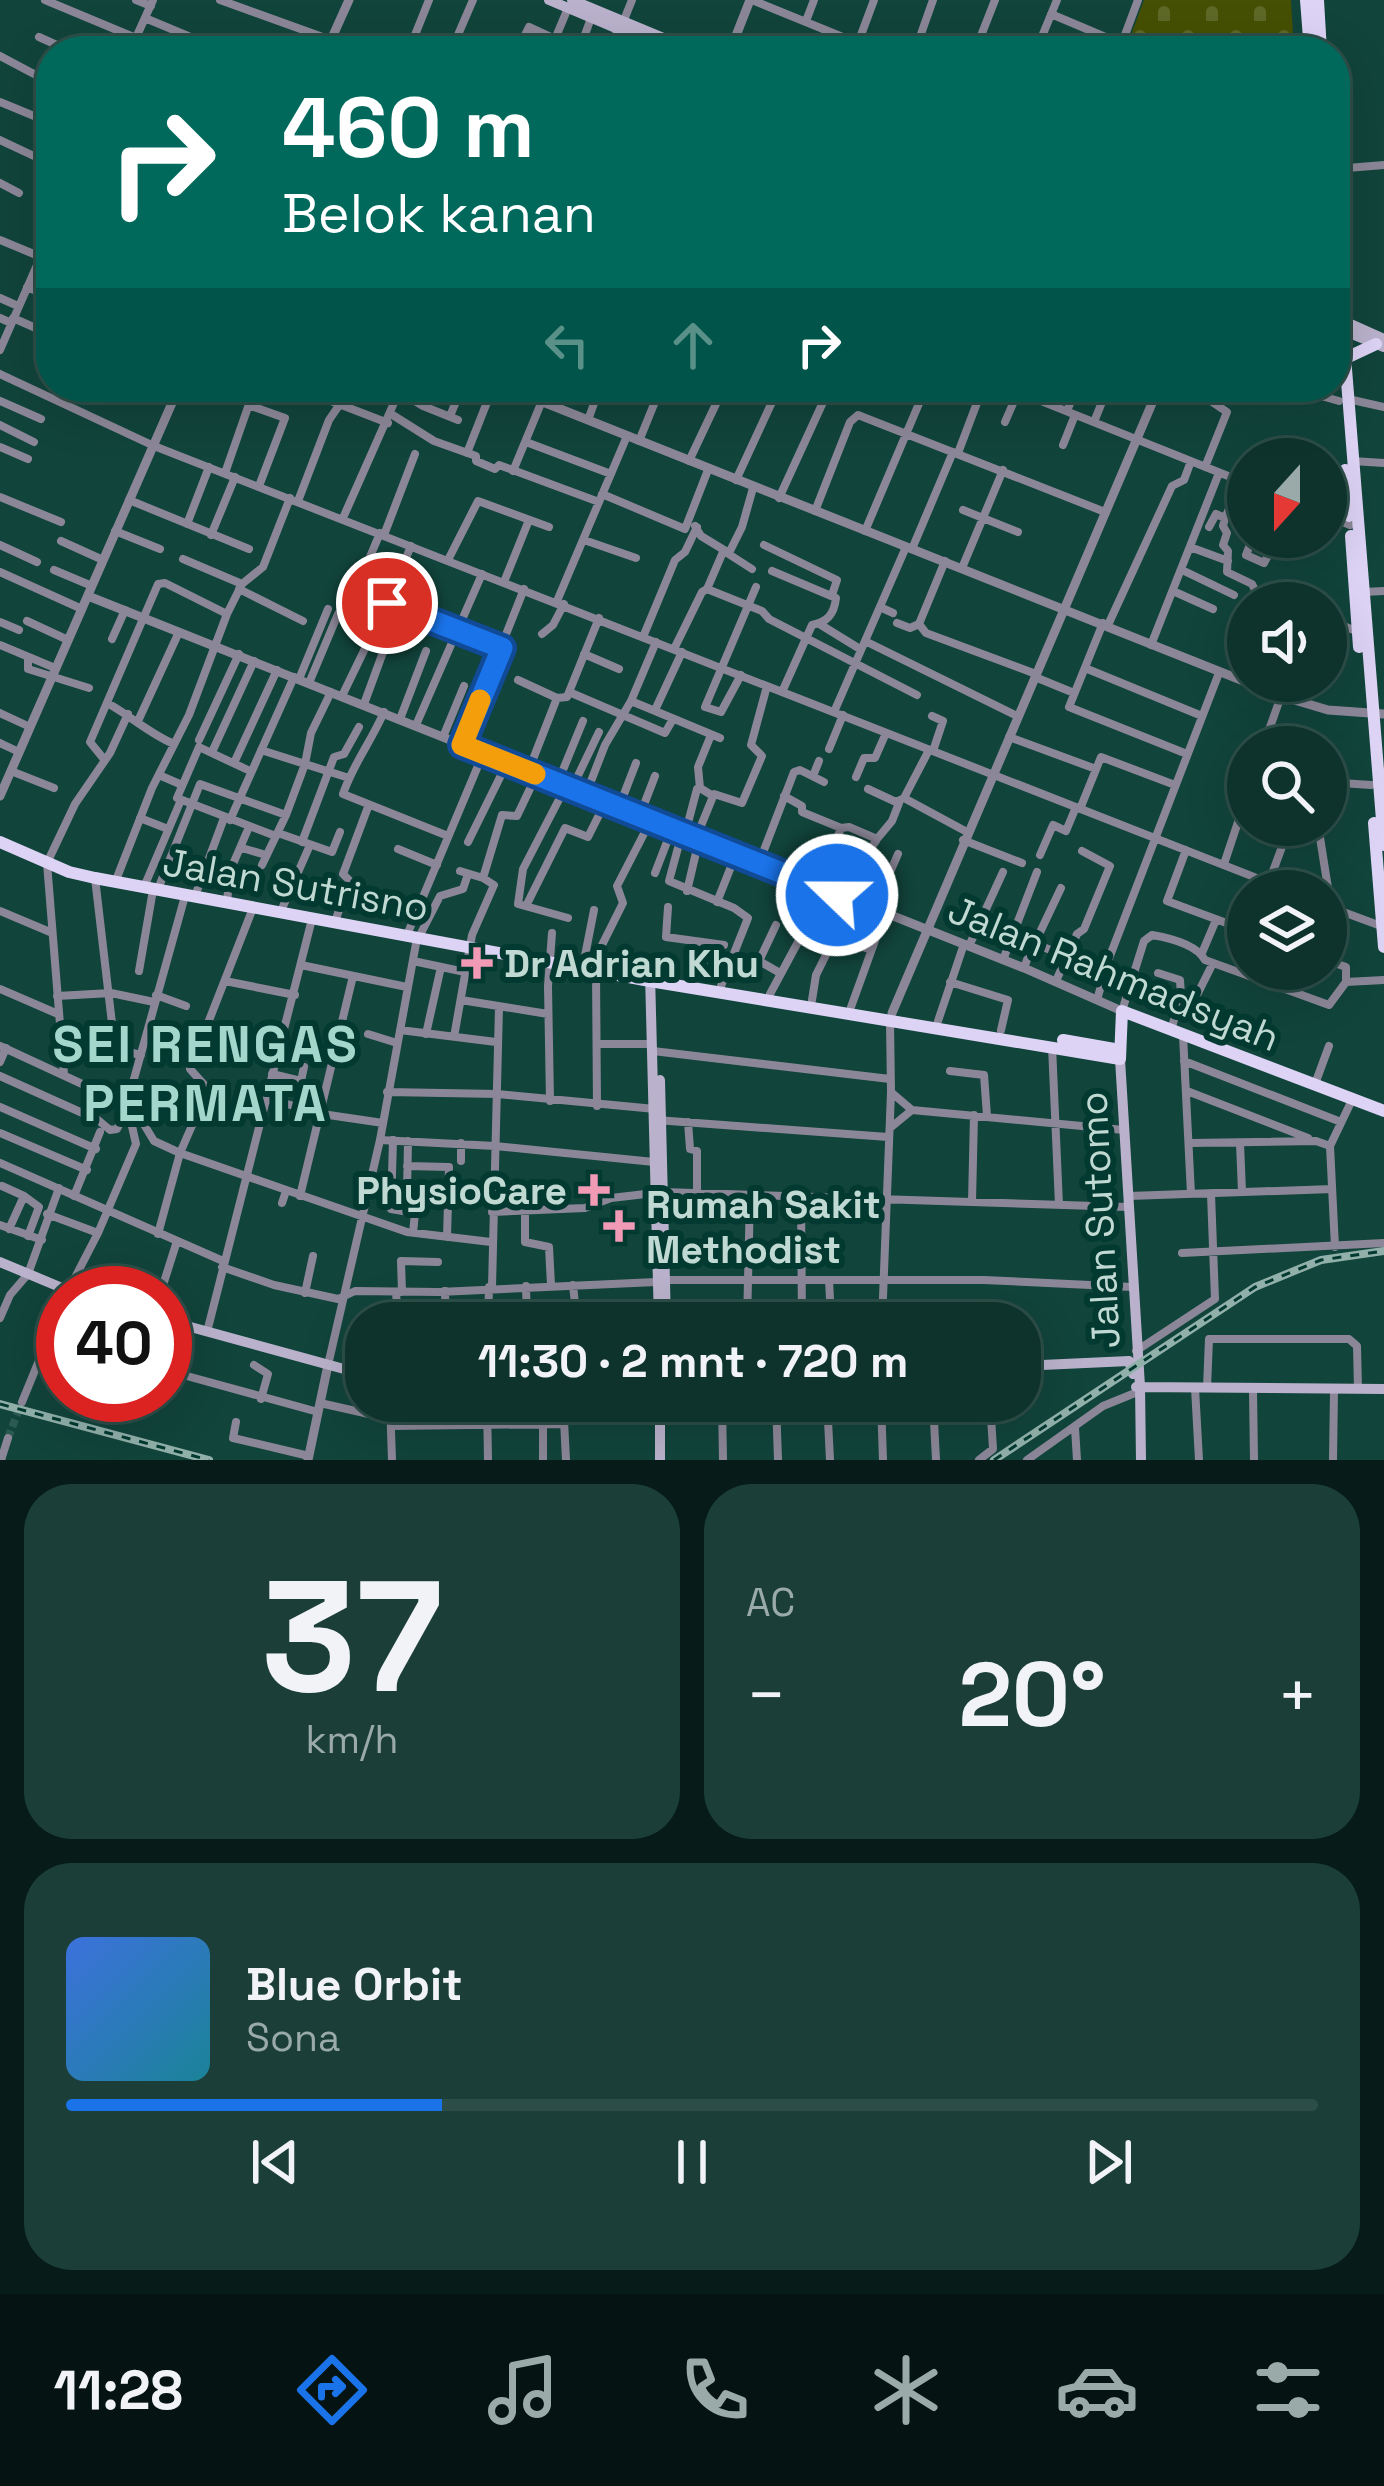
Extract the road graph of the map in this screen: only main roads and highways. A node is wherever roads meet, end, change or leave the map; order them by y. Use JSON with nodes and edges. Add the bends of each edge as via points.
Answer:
{"nodes":[{"id":1,"x":549,"y":0,"type":"edge"},
{"id":2,"x":1306,"y":0,"type":"edge"},
{"id":3,"x":1318,"y":0,"type":"edge"},
{"id":4,"x":572,"y":2,"type":"edge"},
{"id":5,"x":621,"y":25,"type":"junction"},
{"id":6,"x":641,"y":36,"type":"edge"},
{"id":7,"x":652,"y":36,"type":"edge"},
{"id":8,"x":1309,"y":36,"type":"edge"},
{"id":9,"x":1321,"y":36,"type":"edge"},
{"id":10,"x":1350,"y":329,"type":"edge"},
{"id":11,"x":1381,"y":343,"type":"edge"},
{"id":12,"x":1350,"y":351,"type":"edge"},
{"id":13,"x":1344,"y":402,"type":"edge"},
{"id":14,"x":1344,"y":402,"type":"edge"},
{"id":15,"x":1374,"y":713,"type":"edge"},
{"id":16,"x":1378,"y":790,"type":"edge"},
{"id":17,"x":0,"y":842,"type":"edge"},
{"id":18,"x":1384,"y":845,"type":"edge"},
{"id":19,"x":1382,"y":927,"type":"edge"},
{"id":20,"x":1384,"y":947,"type":"edge"},
{"id":21,"x":654,"y":978,"type":"junction"},
{"id":22,"x":1122,"y":1011,"type":"joint"},
{"id":23,"x":891,"y":1017,"type":"junction"},
{"id":24,"x":1120,"y":1054,"type":"junction"},
{"id":25,"x":1383,"y":1112,"type":"edge"},
{"id":26,"x":656,"y":1114,"type":"junction"},
{"id":27,"x":658,"y":1194,"type":"junction"},
{"id":28,"x":0,"y":1262,"type":"edge"},
{"id":29,"x":36,"y":1278,"type":"edge"},
{"id":30,"x":662,"y":1302,"type":"edge"},
{"id":31,"x":192,"y":1328,"type":"edge"},
{"id":32,"x":1133,"y":1356,"type":"junction"},
{"id":33,"x":1041,"y":1364,"type":"edge"},
{"id":34,"x":345,"y":1369,"type":"edge"},
{"id":35,"x":1137,"y":1389,"type":"junction"},
{"id":36,"x":1384,"y":1389,"type":"edge"},
{"id":37,"x":660,"y":1422,"type":"edge"},
{"id":38,"x":660,"y":1460,"type":"edge"},
{"id":39,"x":1141,"y":1460,"type":"edge"}],
"edges":[{"from":1,"to":4,"type":"main road"},
{"from":2,"to":8,"type":"main road"},
{"from":3,"to":9,"type":"main road"},
{"from":4,"to":5,"type":"main road"},
{"from":4,"to":5,"type":"main road","via":[[591,18]]},
{"from":5,"to":6,"type":"main road"},
{"from":5,"to":7,"type":"main road"},
{"from":10,"to":11,"type":"main road"},
{"from":11,"to":12,"type":"main road"},
{"from":13,"to":15,"type":"main road"},
{"from":14,"to":15,"type":"main road","via":[[1358,631]]},
{"from":15,"to":16,"type":"main road"},
{"from":16,"to":18,"type":"main road"},
{"from":16,"to":19,"type":"main road"},
{"from":17,"to":21,"type":"main road","name":"Jalan Sutrisno","via":[[95,878]]},
{"from":19,"to":20,"type":"main road"},
{"from":21,"to":23,"type":"main road","name":"Jalan Sutrisno"},
{"from":21,"to":23,"type":"main road","name":"Jalan Sutrisno"},
{"from":21,"to":26,"type":"main road"},
{"from":22,"to":24,"type":"main road","name":"Jalan Sutomo"},
{"from":22,"to":25,"type":"main road","name":"Jalan Rahmadsyah"},
{"from":23,"to":24,"type":"main road","name":"Jalan Sutrisno"},
{"from":23,"to":24,"type":"main road","name":"Jalan Sutrisno"},
{"from":24,"to":32,"type":"main road","name":"Jalan Sutomo"},
{"from":26,"to":27,"type":"main road"},
{"from":26,"to":27,"type":"main road"},
{"from":27,"to":30,"type":"main road"},
{"from":28,"to":29,"type":"main road"},
{"from":31,"to":34,"type":"main road"},
{"from":32,"to":33,"type":"main road"},
{"from":32,"to":35,"type":"main road","name":"Jalan Sutomo"},
{"from":35,"to":36,"type":"main road"},
{"from":35,"to":39,"type":"main road","name":"Jalan Sutomo"},
{"from":37,"to":38,"type":"main road"}]}
